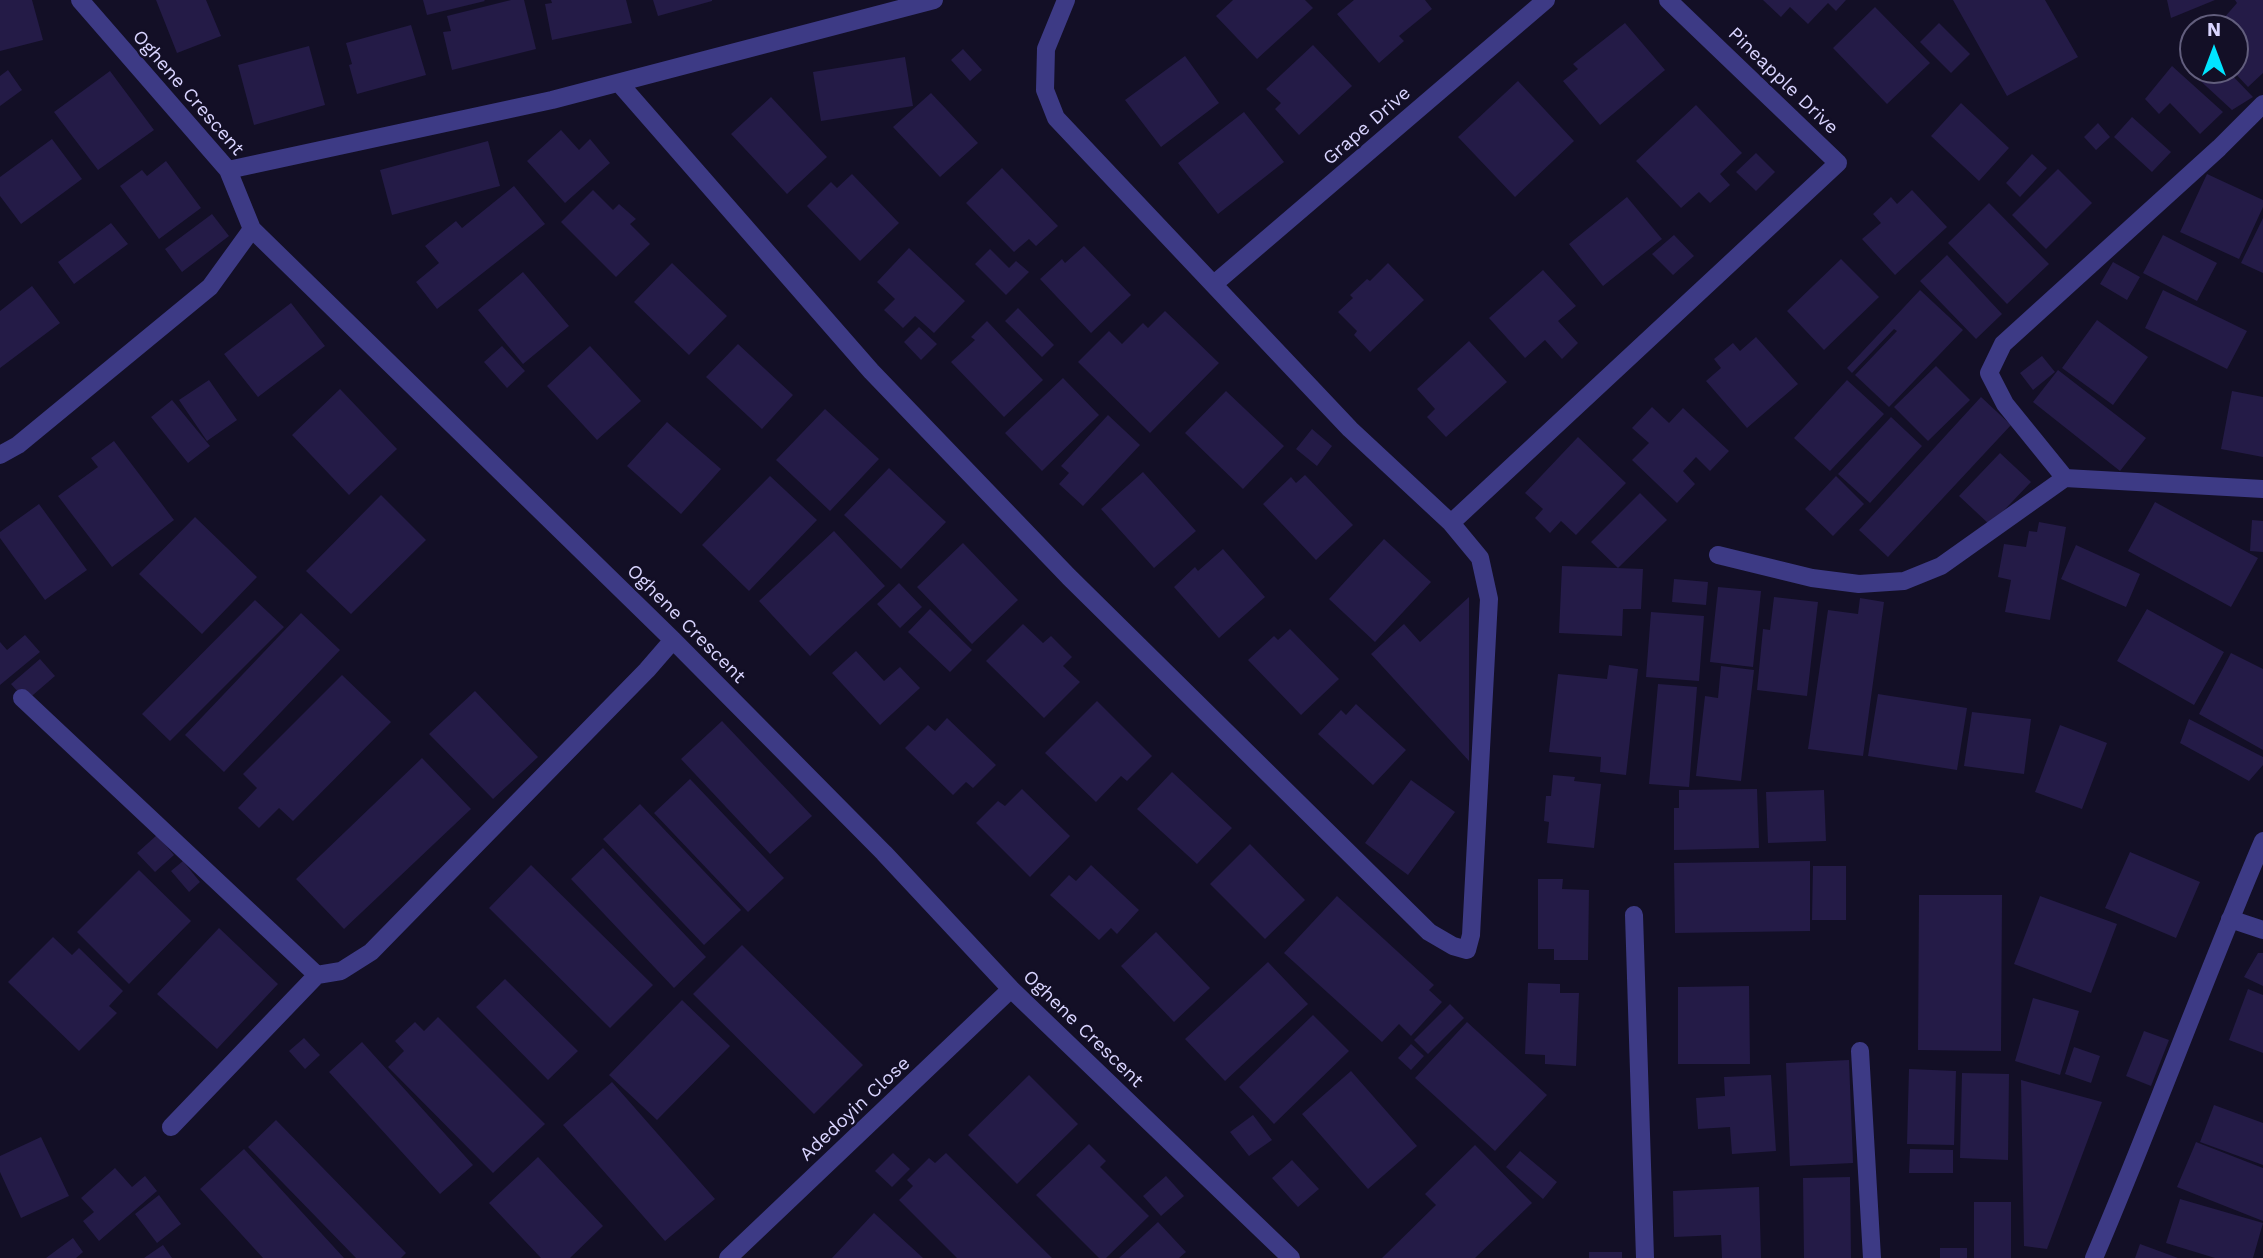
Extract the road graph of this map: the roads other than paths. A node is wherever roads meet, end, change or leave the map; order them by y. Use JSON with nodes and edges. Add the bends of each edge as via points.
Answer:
{"nodes":[{"id":1,"x":80,"y":0,"type":"edge"},
{"id":2,"x":934,"y":0,"type":"edge"},
{"id":3,"x":1066,"y":0,"type":"edge"},
{"id":4,"x":1546,"y":0,"type":"edge"},
{"id":5,"x":1668,"y":0,"type":"edge"},
{"id":6,"x":619,"y":83,"type":"junction"},
{"id":7,"x":2263,"y":104,"type":"edge"},
{"id":8,"x":228,"y":170,"type":"junction"},
{"id":9,"x":251,"y":229,"type":"junction"},
{"id":10,"x":1214,"y":284,"type":"junction"},
{"id":11,"x":0,"y":455,"type":"edge"},
{"id":12,"x":2066,"y":478,"type":"junction"},
{"id":13,"x":2263,"y":489,"type":"edge"},
{"id":14,"x":1451,"y":523,"type":"junction"},
{"id":15,"x":1718,"y":555,"type":"dead end"},
{"id":16,"x":673,"y":639,"type":"junction"},
{"id":17,"x":22,"y":698,"type":"dead end"},
{"id":18,"x":2263,"y":841,"type":"edge"},
{"id":19,"x":1634,"y":915,"type":"dead end"},
{"id":20,"x":2230,"y":919,"type":"junction"},
{"id":21,"x":2263,"y":930,"type":"edge"},
{"id":22,"x":317,"y":975,"type":"junction"},
{"id":23,"x":1011,"y":989,"type":"junction"},
{"id":24,"x":1860,"y":1051,"type":"dead end"},
{"id":25,"x":171,"y":1127,"type":"dead end"},
{"id":26,"x":728,"y":1258,"type":"edge"},
{"id":27,"x":1290,"y":1258,"type":"edge"},
{"id":28,"x":1645,"y":1258,"type":"edge"},
{"id":29,"x":1872,"y":1258,"type":"edge"},
{"id":30,"x":2094,"y":1258,"type":"edge"}],
"edges":[{"from":1,"to":8,"type":"street","name":"Oghene Crescent"},
{"from":2,"to":6,"type":"street"},
{"from":3,"to":10,"type":"street","via":[[1046,48],[1045,90],[1056,118]]},
{"from":4,"to":10,"type":"street","name":"Grape Drive"},
{"from":5,"to":14,"type":"street","name":"Pineapple Drive","via":[[1838,163]]},
{"from":6,"to":8,"type":"street"},
{"from":6,"to":14,"type":"street","via":[[872,371],[1069,577],[1429,932],[1467,950],[1489,599],[1480,558]]},
{"from":7,"to":12,"type":"street","via":[[2003,344],[1989,373],[2005,404]]},
{"from":8,"to":9,"type":"street","name":"Oghene Crescent"},
{"from":9,"to":11,"type":"street","via":[[210,287]]},
{"from":9,"to":16,"type":"street","name":"Oghene Crescent"},
{"from":10,"to":14,"type":"street","via":[[1350,429]]},
{"from":12,"to":13,"type":"street"},
{"from":12,"to":15,"type":"street","via":[[1941,566],[1904,581],[1847,583]]},
{"from":16,"to":22,"type":"street","via":[[371,952],[341,971]]},
{"from":16,"to":23,"type":"street","name":"Oghene Crescent"},
{"from":17,"to":22,"type":"street"},
{"from":18,"to":20,"type":"street"},
{"from":19,"to":28,"type":"street"},
{"from":20,"to":21,"type":"street"},
{"from":20,"to":30,"type":"street"},
{"from":22,"to":25,"type":"street"},
{"from":23,"to":26,"type":"street","name":"Adedoyin Close"},
{"from":23,"to":27,"type":"street","name":"Oghene Crescent"},
{"from":24,"to":29,"type":"street"}]}
